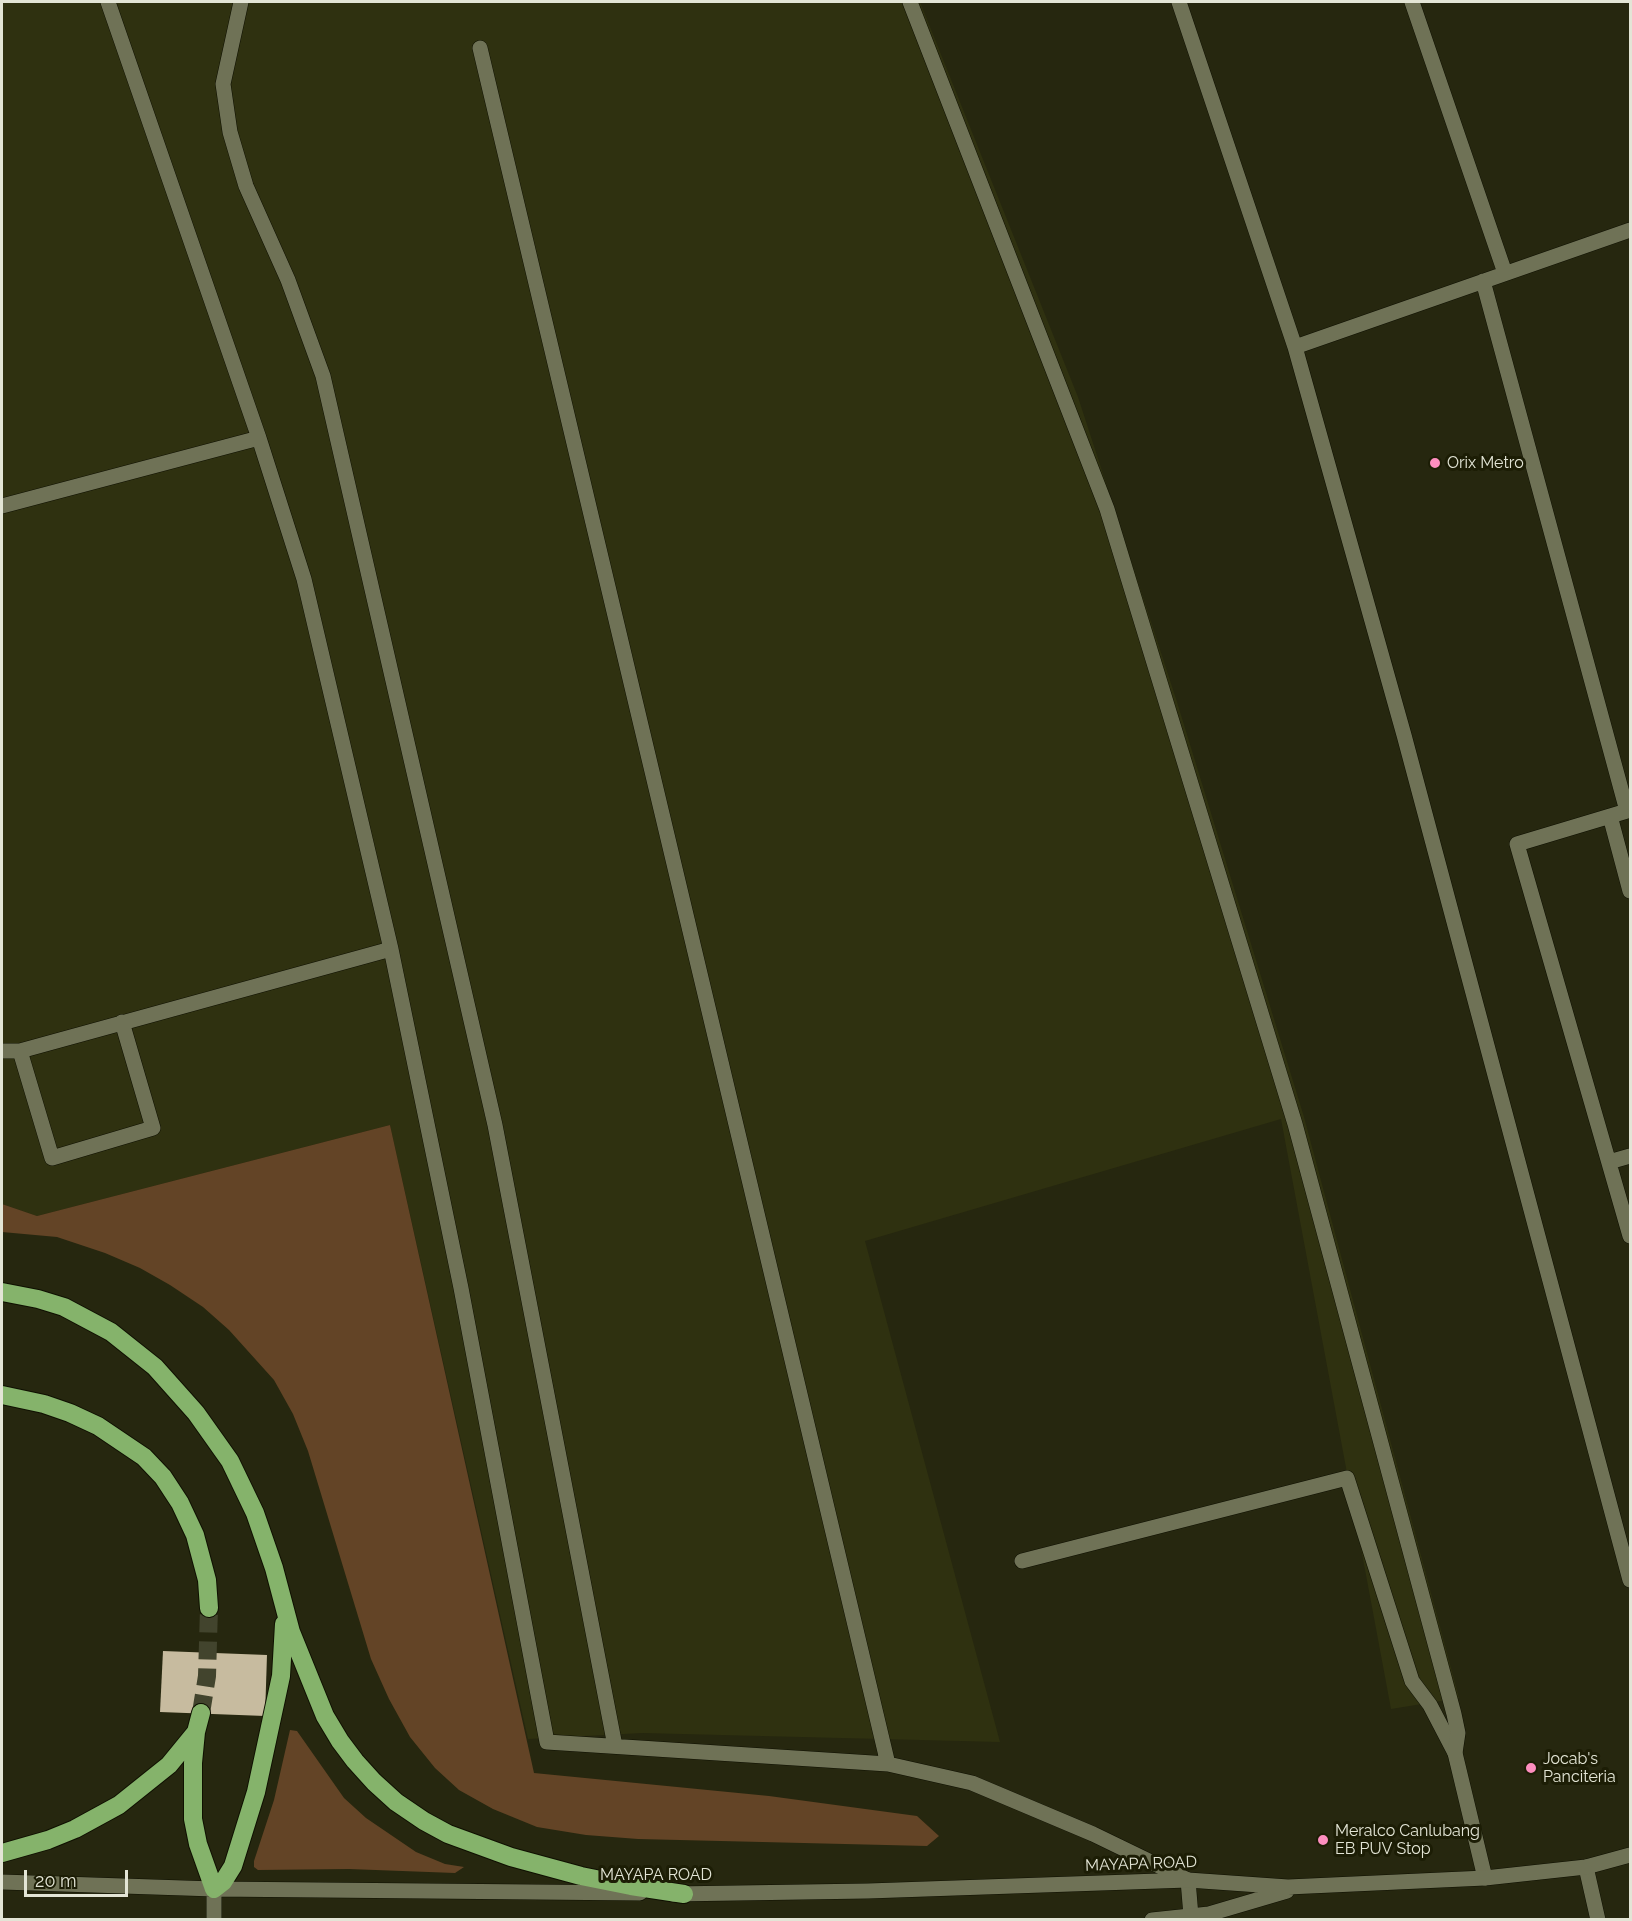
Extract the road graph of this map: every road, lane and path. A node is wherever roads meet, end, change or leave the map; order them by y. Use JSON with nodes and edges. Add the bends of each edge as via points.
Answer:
{"nodes":[{"id":1,"x":108,"y":2,"type":"edge"},
{"id":2,"x":241,"y":2,"type":"edge"},
{"id":3,"x":910,"y":2,"type":"edge"},
{"id":4,"x":1179,"y":2,"type":"edge"},
{"id":5,"x":1412,"y":2,"type":"edge"},
{"id":6,"x":480,"y":48,"type":"dead end"},
{"id":7,"x":1630,"y":230,"type":"edge"},
{"id":8,"x":1505,"y":273,"type":"junction"},
{"id":9,"x":1483,"y":281,"type":"junction"},
{"id":10,"x":1295,"y":347,"type":"junction"},
{"id":11,"x":259,"y":438,"type":"junction"},
{"id":12,"x":2,"y":506,"type":"edge"},
{"id":13,"x":1610,"y":816,"type":"junction"},
{"id":14,"x":1630,"y":891,"type":"edge"},
{"id":15,"x":391,"y":950,"type":"junction"},
{"id":16,"x":122,"y":1022,"type":"junction"},
{"id":17,"x":2,"y":1051,"type":"edge"},
{"id":18,"x":20,"y":1051,"type":"junction"},
{"id":19,"x":1630,"y":1155,"type":"edge"},
{"id":20,"x":1609,"y":1162,"type":"junction"},
{"id":21,"x":1630,"y":1236,"type":"edge"},
{"id":22,"x":2,"y":1292,"type":"edge"},
{"id":23,"x":2,"y":1395,"type":"edge"},
{"id":24,"x":1022,"y":1561,"type":"dead end"},
{"id":25,"x":1630,"y":1580,"type":"edge"},
{"id":26,"x":209,"y":1608,"type":"tunnel mouth"},
{"id":27,"x":284,"y":1610,"type":"junction"},
{"id":28,"x":201,"y":1713,"type":"tunnel mouth"},
{"id":29,"x":196,"y":1732,"type":"junction"},
{"id":30,"x":615,"y":1746,"type":"junction"},
{"id":31,"x":1455,"y":1753,"type":"junction"},
{"id":32,"x":888,"y":1764,"type":"junction"},
{"id":33,"x":2,"y":1853,"type":"edge"},
{"id":34,"x":1630,"y":1855,"type":"edge"},
{"id":35,"x":1586,"y":1867,"type":"junction"},
{"id":36,"x":1485,"y":1878,"type":"junction"},
{"id":37,"x":1188,"y":1880,"type":"junction"},
{"id":38,"x":2,"y":1882,"type":"edge"},
{"id":39,"x":1310,"y":1886,"type":"junction"},
{"id":40,"x":214,"y":1888,"type":"junction"},
{"id":41,"x":684,"y":1894,"type":"junction"},
{"id":42,"x":1191,"y":1916,"type":"junction"},
{"id":43,"x":214,"y":1920,"type":"edge"},
{"id":44,"x":1152,"y":1920,"type":"edge"},
{"id":45,"x":1598,"y":1920,"type":"edge"}],
"edges":[{"from":1,"to":11,"type":"street"},
{"from":2,"to":30,"type":"street","via":[[223,84],[230,132],[246,186],[288,280],[323,376],[495,1125]]},
{"from":3,"to":31,"type":"street","via":[[1107,510],[1295,1124],[1454,1714],[1458,1733]]},
{"from":4,"to":10,"type":"street"},
{"from":5,"to":8,"type":"street"},
{"from":6,"to":32,"type":"street"},
{"from":7,"to":8,"type":"street"},
{"from":8,"to":9,"type":"street"},
{"from":9,"to":10,"type":"street"},
{"from":9,"to":13,"type":"street","via":[[1627,811]]},
{"from":10,"to":25,"type":"street","via":[[1407,747]]},
{"from":11,"to":12,"type":"street"},
{"from":11,"to":15,"type":"street","via":[[304,579]]},
{"from":13,"to":14,"type":"street"},
{"from":13,"to":20,"type":"street","via":[[1517,844]]},
{"from":15,"to":16,"type":"street"},
{"from":15,"to":30,"type":"street","via":[[461,1288],[547,1742]]},
{"from":16,"to":18,"type":"street"},
{"from":16,"to":18,"type":"street","via":[[153,1128],[52,1158]]},
{"from":17,"to":18,"type":"street"},
{"from":19,"to":20,"type":"street"},
{"from":20,"to":21,"type":"street"},
{"from":22,"to":27,"type":"highway","via":[[64,1307],[89,1320],[134,1349],[177,1390],[215,1437],[242,1484],[265,1540]]},
{"from":23,"to":26,"type":"highway","via":[[70,1413],[144,1456],[163,1477],[195,1534],[207,1580]]},
{"from":24,"to":31,"type":"street","via":[[1347,1478],[1412,1681],[1430,1705]]},
{"from":27,"to":40,"type":"highway","via":[[281,1676],[256,1792],[233,1866]]},
{"from":27,"to":41,"type":"highway","via":[[313,1688],[340,1741],[396,1802],[448,1834],[511,1857],[591,1878]]},
{"from":28,"to":29,"type":"highway"},
{"from":29,"to":33,"type":"highway","via":[[169,1765],[119,1805],[75,1829]]},
{"from":29,"to":40,"type":"highway","via":[[193,1819]]},
{"from":30,"to":32,"type":"street"},
{"from":31,"to":36,"type":"street"},
{"from":32,"to":37,"type":"street","via":[[972,1783],[1093,1834]]},
{"from":34,"to":35,"type":"street","name":"MAYAPA ROAD"},
{"from":35,"to":36,"type":"street","name":"MAYAPA ROAD"},
{"from":35,"to":45,"type":"street"},
{"from":36,"to":39,"type":"street","name":"MAYAPA ROAD"},
{"from":37,"to":39,"type":"street","name":"MAYAPA ROAD"},
{"from":37,"to":41,"type":"street","name":"MAYAPA ROAD"},
{"from":37,"to":42,"type":"street"},
{"from":38,"to":40,"type":"street","name":"MAYAPA ROAD"},
{"from":39,"to":42,"type":"street","name":"MAYAPA ROAD"},
{"from":40,"to":41,"type":"street","name":"MAYAPA ROAD"},
{"from":40,"to":43,"type":"street"},
{"from":42,"to":44,"type":"street","name":"MAYAPA ROAD"}]}
